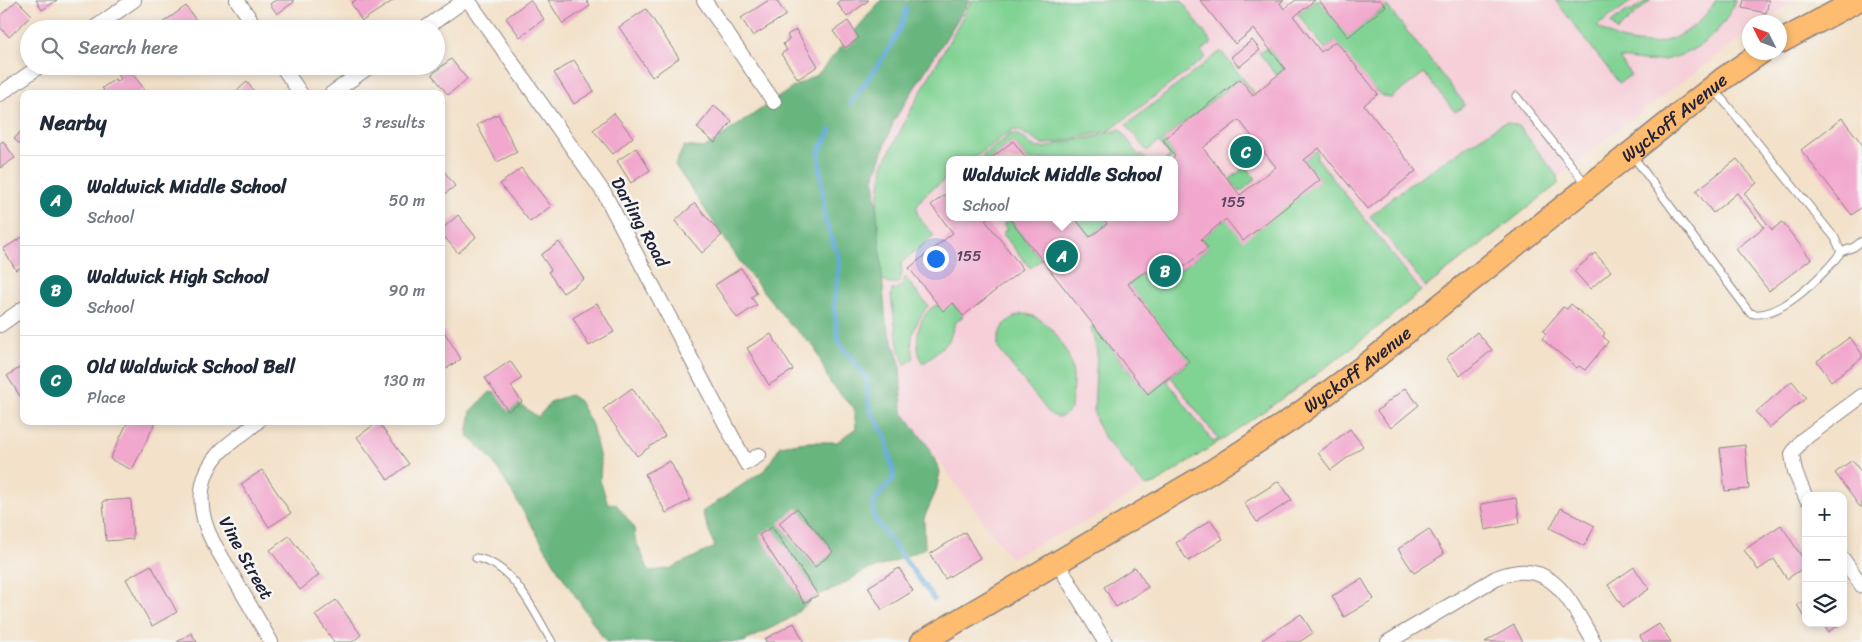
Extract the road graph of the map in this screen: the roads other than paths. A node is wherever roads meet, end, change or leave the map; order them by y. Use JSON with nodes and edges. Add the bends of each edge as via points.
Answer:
{"nodes":[{"id":1,"x":134,"y":0,"type":"edge"},
{"id":2,"x":237,"y":0,"type":"edge"},
{"id":3,"x":467,"y":0,"type":"edge"},
{"id":4,"x":704,"y":0,"type":"edge"},
{"id":5,"x":1858,"y":0,"type":"edge"},
{"id":6,"x":106,"y":20,"type":"edge"},
{"id":7,"x":251,"y":20,"type":"edge"},
{"id":8,"x":437,"y":20,"type":"edge"},
{"id":9,"x":1787,"y":38,"type":"edge"},
{"id":10,"x":1751,"y":60,"type":"edge"},
{"id":11,"x":27,"y":75,"type":"edge"},
{"id":12,"x":288,"y":75,"type":"edge"},
{"id":13,"x":357,"y":75,"type":"edge"},
{"id":14,"x":1713,"y":88,"type":"junction"},
{"id":15,"x":298,"y":90,"type":"edge"},
{"id":16,"x":337,"y":90,"type":"edge"},
{"id":17,"x":0,"y":94,"type":"edge"},
{"id":18,"x":1516,"y":96,"type":"dead end"},
{"id":19,"x":774,"y":102,"type":"dead end"},
{"id":20,"x":1630,"y":153,"type":"junction"},
{"id":21,"x":1588,"y":187,"type":"junction"},
{"id":22,"x":1862,"y":241,"type":"edge"},
{"id":23,"x":1841,"y":252,"type":"junction"},
{"id":24,"x":20,"y":311,"type":"edge"},
{"id":25,"x":0,"y":325,"type":"edge"},
{"id":26,"x":1862,"y":396,"type":"edge"},
{"id":27,"x":253,"y":425,"type":"edge"},
{"id":28,"x":759,"y":455,"type":"dead end"},
{"id":29,"x":1803,"y":492,"type":"edge"},
{"id":30,"x":476,"y":558,"type":"dead end"},
{"id":31,"x":1057,"y":562,"type":"junction"},
{"id":32,"x":1847,"y":565,"type":"edge"},
{"id":33,"x":1862,"y":586,"type":"edge"},
{"id":34,"x":271,"y":642,"type":"edge"},
{"id":35,"x":552,"y":642,"type":"edge"},
{"id":36,"x":922,"y":642,"type":"edge"},
{"id":37,"x":1105,"y":642,"type":"edge"},
{"id":38,"x":1388,"y":642,"type":"edge"},
{"id":39,"x":1594,"y":642,"type":"edge"}],
"edges":[{"from":1,"to":6,"type":"street"},
{"from":2,"to":7,"type":"street"},
{"from":3,"to":8,"type":"street"},
{"from":3,"to":28,"type":"street","name":"Darling Road","via":[[604,193],[746,463]]},
{"from":4,"to":19,"type":"street"},
{"from":5,"to":9,"type":"main road"},
{"from":10,"to":14,"type":"main road","name":"Wyckoff Avenue"},
{"from":11,"to":17,"type":"street"},
{"from":12,"to":15,"type":"street"},
{"from":13,"to":16,"type":"street"},
{"from":14,"to":20,"type":"main road","name":"Wyckoff Avenue"},
{"from":14,"to":23,"type":"lane","via":[[1835,238]]},
{"from":18,"to":21,"type":"lane"},
{"from":20,"to":21,"type":"main road","name":"Wyckoff Avenue"},
{"from":20,"to":23,"type":"lane","via":[[1750,313],[1759,316],[1770,312],[1801,294]]},
{"from":21,"to":31,"type":"main road","name":"Wyckoff Avenue","via":[[1372,360],[1292,418],[1208,473]]},
{"from":22,"to":23,"type":"lane"},
{"from":24,"to":25,"type":"street"},
{"from":26,"to":29,"type":"street","via":[[1801,441],[1792,454]]},
{"from":27,"to":34,"type":"street","name":"Vine Street","via":[[212,463],[201,492],[201,511],[209,535]]},
{"from":30,"to":35,"type":"lane","via":[[496,564],[516,584]]},
{"from":31,"to":36,"type":"main road","name":"Wyckoff Avenue"},
{"from":31,"to":37,"type":"street"},
{"from":32,"to":33,"type":"street"},
{"from":38,"to":39,"type":"street","via":[[1496,578],[1522,571],[1550,579],[1562,589]]}]}
